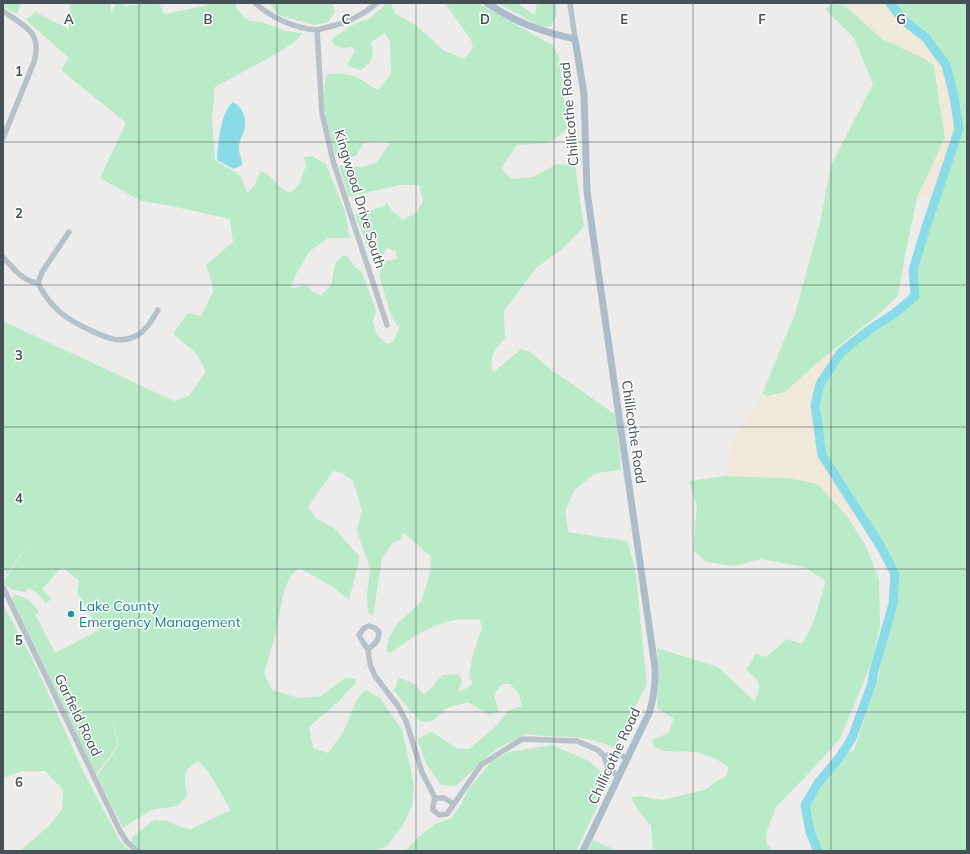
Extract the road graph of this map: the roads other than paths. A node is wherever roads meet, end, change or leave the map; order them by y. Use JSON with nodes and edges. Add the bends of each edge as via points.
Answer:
{"nodes":[{"id":1,"x":254,"y":3,"type":"edge"},
{"id":2,"x":377,"y":3,"type":"edge"},
{"id":3,"x":487,"y":3,"type":"edge"},
{"id":4,"x":570,"y":3,"type":"edge"},
{"id":5,"x":3,"y":11,"type":"edge"},
{"id":6,"x":317,"y":30,"type":"junction"},
{"id":7,"x":575,"y":39,"type":"junction"},
{"id":8,"x":3,"y":138,"type":"edge"},
{"id":9,"x":69,"y":232,"type":"dead end"},
{"id":10,"x":3,"y":257,"type":"edge"},
{"id":11,"x":38,"y":283,"type":"junction"},
{"id":12,"x":158,"y":310,"type":"dead end"},
{"id":13,"x":387,"y":325,"type":"dead end"},
{"id":14,"x":3,"y":587,"type":"edge"},
{"id":15,"x":368,"y":649,"type":"dead end"},
{"id":16,"x":604,"y":756,"type":"junction"},
{"id":17,"x":628,"y":758,"type":"junction"},
{"id":18,"x":619,"y":777,"type":"junction"},
{"id":19,"x":435,"y":798,"type":"junction"},
{"id":20,"x":454,"y":804,"type":"junction"},
{"id":21,"x":136,"y":851,"type":"edge"},
{"id":22,"x":583,"y":851,"type":"edge"}],
"edges":[{"from":1,"to":6,"type":"street","via":[[284,22]]},
{"from":2,"to":6,"type":"street","via":[[354,19]]},
{"from":3,"to":7,"type":"main road","via":[[532,28]]},
{"from":4,"to":7,"type":"street","name":"Chillicothe Road"},
{"from":5,"to":8,"type":"street","via":[[31,31],[36,40],[37,52]]},
{"from":6,"to":13,"type":"street","name":"Kingwood Drive South","via":[[322,113],[333,161]]},
{"from":7,"to":17,"type":"main road","name":"Chillicothe Road","via":[[584,94],[587,191],[656,685],[650,711]]},
{"from":9,"to":11,"type":"street","via":[[42,272]]},
{"from":10,"to":11,"type":"street","via":[[23,277]]},
{"from":11,"to":12,"type":"street","via":[[50,303],[65,317],[110,340],[127,339],[140,334]]},
{"from":14,"to":21,"type":"street","name":"Garfield Road","via":[[120,831]]},
{"from":15,"to":19,"type":"street","via":[[375,676],[406,721],[422,772]]},
{"from":16,"to":17,"type":"street","via":[[616,754]]},
{"from":16,"to":18,"type":"street","via":[[608,768]]},
{"from":16,"to":20,"type":"street","via":[[598,750],[577,741],[522,739],[481,765]]},
{"from":17,"to":18,"type":"main road","name":"Chillicothe Road"},
{"from":18,"to":22,"type":"main road","name":"Chillicothe Road"},
{"from":19,"to":20,"type":"street","via":[[444,798]]},
{"from":19,"to":20,"type":"street","via":[[434,810],[439,815],[447,814]]}]}
